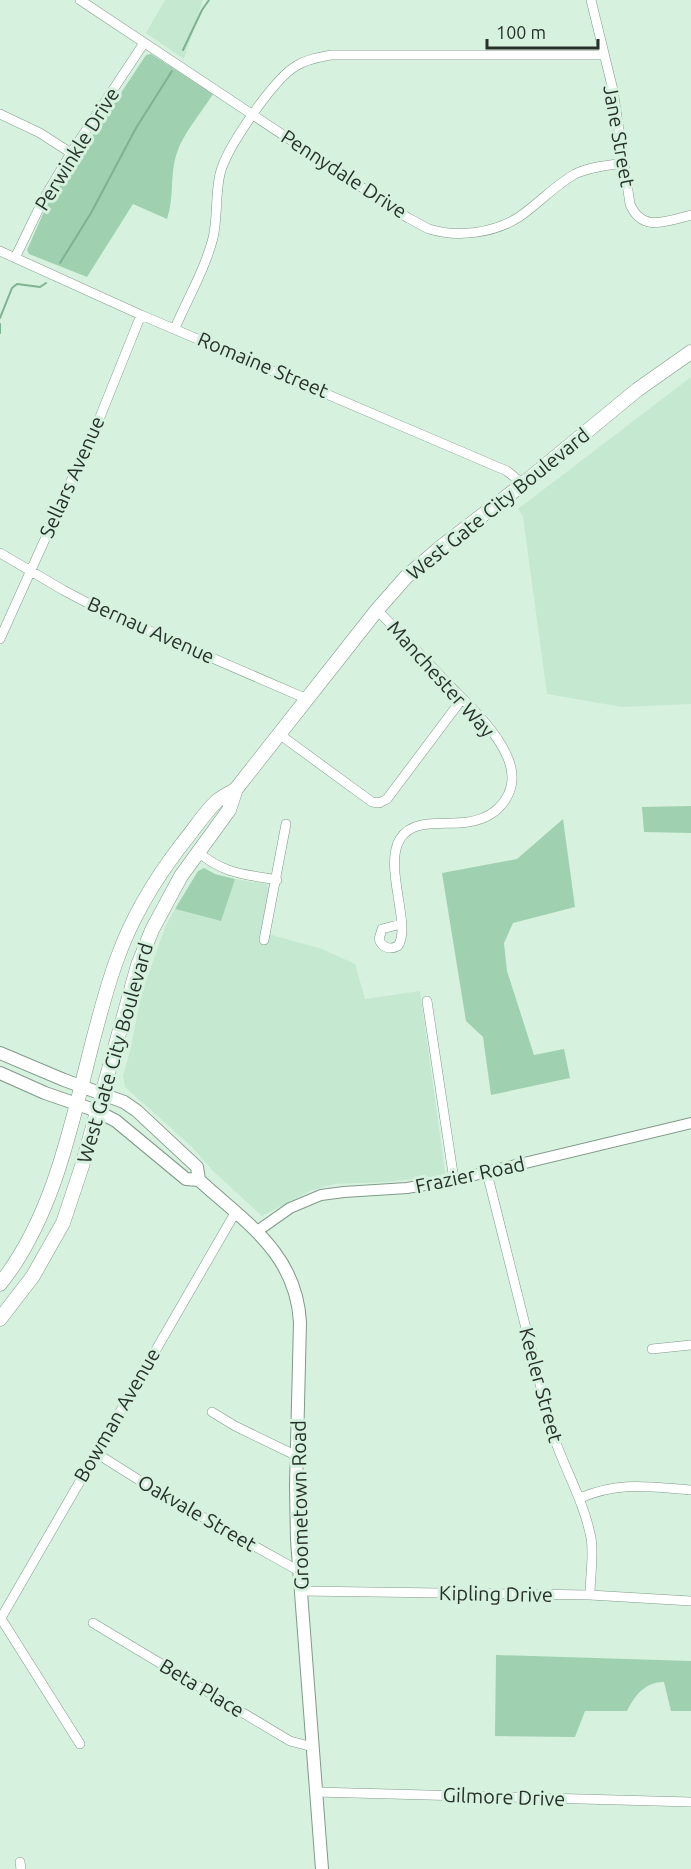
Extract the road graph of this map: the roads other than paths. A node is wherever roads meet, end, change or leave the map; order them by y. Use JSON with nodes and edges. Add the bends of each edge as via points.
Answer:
{"nodes":[{"id":1,"x":80,"y":0,"type":"edge"},
{"id":2,"x":591,"y":0,"type":"edge"},
{"id":3,"x":144,"y":43,"type":"junction"},
{"id":4,"x":603,"y":55,"type":"junction"},
{"id":5,"x":0,"y":114,"type":"edge"},
{"id":6,"x":253,"y":114,"type":"junction"},
{"id":7,"x":71,"y":153,"type":"junction"},
{"id":8,"x":625,"y":163,"type":"junction"},
{"id":9,"x":691,"y":215,"type":"edge"},
{"id":10,"x":0,"y":251,"type":"edge"},
{"id":11,"x":15,"y":258,"type":"junction"},
{"id":12,"x":141,"y":315,"type":"junction"},
{"id":13,"x":175,"y":328,"type":"junction"},
{"id":14,"x":691,"y":352,"type":"edge"},
{"id":15,"x":523,"y":484,"type":"junction"},
{"id":16,"x":0,"y":553,"type":"edge"},
{"id":17,"x":30,"y":571,"type":"junction"},
{"id":18,"x":377,"y":610,"type":"junction"},
{"id":19,"x":0,"y":639,"type":"edge"},
{"id":20,"x":307,"y":699,"type":"junction"},
{"id":21,"x":462,"y":699,"type":"junction"},
{"id":22,"x":279,"y":734,"type":"junction"},
{"id":23,"x":236,"y":789,"type":"junction"},
{"id":24,"x":286,"y":824,"type":"dead end"},
{"id":25,"x":198,"y":852,"type":"junction"},
{"id":26,"x":277,"y":880,"type":"junction"},
{"id":27,"x":401,"y":924,"type":"dead end"},
{"id":28,"x":264,"y":940,"type":"dead end"},
{"id":29,"x":427,"y":1001,"type":"dead end"},
{"id":30,"x":0,"y":1053,"type":"edge"},
{"id":31,"x":0,"y":1073,"type":"edge"},
{"id":32,"x":81,"y":1086,"type":"junction"},
{"id":33,"x":102,"y":1093,"type":"junction"},
{"id":34,"x":76,"y":1103,"type":"junction"},
{"id":35,"x":97,"y":1111,"type":"junction"},
{"id":36,"x":691,"y":1123,"type":"edge"},
{"id":37,"x":487,"y":1173,"type":"junction"},
{"id":38,"x":199,"y":1179,"type":"junction"},
{"id":39,"x":454,"y":1180,"type":"junction"},
{"id":40,"x":235,"y":1213,"type":"junction"},
{"id":41,"x":256,"y":1232,"type":"junction"},
{"id":42,"x":0,"y":1284,"type":"edge"},
{"id":43,"x":0,"y":1319,"type":"edge"},
{"id":44,"x":691,"y":1345,"type":"edge"},
{"id":45,"x":652,"y":1349,"type":"dead end"},
{"id":46,"x":212,"y":1412,"type":"dead end"},
{"id":47,"x":96,"y":1453,"type":"junction"},
{"id":48,"x":297,"y":1456,"type":"junction"},
{"id":49,"x":691,"y":1490,"type":"edge"},
{"id":50,"x":580,"y":1498,"type":"junction"},
{"id":51,"x":299,"y":1571,"type":"junction"},
{"id":52,"x":301,"y":1592,"type":"junction"},
{"id":53,"x":590,"y":1595,"type":"junction"},
{"id":54,"x":691,"y":1601,"type":"edge"},
{"id":55,"x":0,"y":1617,"type":"edge"},
{"id":56,"x":93,"y":1623,"type":"dead end"},
{"id":57,"x":80,"y":1744,"type":"dead end"},
{"id":58,"x":313,"y":1747,"type":"junction"},
{"id":59,"x":316,"y":1792,"type":"junction"},
{"id":60,"x":691,"y":1802,"type":"edge"},
{"id":61,"x":322,"y":1869,"type":"edge"}],
"edges":[{"from":1,"to":3,"type":"street","name":"Pennydale Drive"},
{"from":2,"to":4,"type":"street","name":"Jane Street"},
{"from":3,"to":6,"type":"street","name":"Pennydale Drive"},
{"from":3,"to":7,"type":"street","name":"Perwinkle Drive"},
{"from":4,"to":6,"type":"street","via":[[314,58],[296,66],[275,84]]},
{"from":4,"to":8,"type":"street","name":"Jane Street"},
{"from":5,"to":7,"type":"street"},
{"from":6,"to":8,"type":"street","name":"Pennydale Drive","via":[[408,218],[429,229],[459,234],[504,225],[577,173]]},
{"from":6,"to":13,"type":"street","via":[[220,173],[213,238]]},
{"from":7,"to":11,"type":"street","name":"Perwinkle Drive"},
{"from":8,"to":9,"type":"street","name":"Jane Street","via":[[635,215],[658,223]]},
{"from":10,"to":11,"type":"street","name":"Romaine Street"},
{"from":11,"to":12,"type":"street","name":"Romaine Street"},
{"from":12,"to":13,"type":"street","name":"Romaine Street"},
{"from":12,"to":17,"type":"street","name":"Sellars Avenue"},
{"from":13,"to":15,"type":"street","name":"Romaine Street","via":[[507,471]]},
{"from":14,"to":15,"type":"main road","name":"West Gate City Boulevard","via":[[637,390]]},
{"from":15,"to":18,"type":"main road","name":"West Gate City Boulevard","via":[[441,547]]},
{"from":16,"to":17,"type":"street","name":"Bernau Avenue"},
{"from":17,"to":19,"type":"street","name":"Sellars Avenue"},
{"from":17,"to":20,"type":"street","name":"Bernau Avenue","via":[[99,609]]},
{"from":18,"to":20,"type":"main road","name":"West Gate City Boulevard"},
{"from":18,"to":21,"type":"street","name":"Manchester Way"},
{"from":20,"to":22,"type":"main road","name":"West Gate City Boulevard"},
{"from":21,"to":22,"type":"street","via":[[387,799],[379,803],[372,802]]},
{"from":21,"to":27,"type":"street","name":"Manchester Way","via":[[489,727],[507,755],[510,793],[502,807],[487,817],[459,824],[421,825],[400,837],[394,862]]},
{"from":22,"to":23,"type":"main road","name":"West Gate City Boulevard"},
{"from":23,"to":25,"type":"main road","name":"West Gate City Boulevard","via":[[229,810]]},
{"from":23,"to":32,"type":"main road","name":"West Gate City Boulevard","via":[[210,809],[138,910],[116,961]]},
{"from":24,"to":26,"type":"street"},
{"from":25,"to":26,"type":"street","via":[[224,870]]},
{"from":25,"to":33,"type":"main road","name":"West Gate City Boulevard","via":[[170,894],[144,948]]},
{"from":26,"to":28,"type":"street"},
{"from":29,"to":39,"type":"street"},
{"from":30,"to":32,"type":"main road","name":"Groometown Road"},
{"from":31,"to":34,"type":"main road","name":"Groometown Road"},
{"from":32,"to":33,"type":"main road","name":"Groometown Road"},
{"from":32,"to":34,"type":"main road","name":"West Gate City Boulevard"},
{"from":33,"to":35,"type":"main road","name":"West Gate City Boulevard"},
{"from":33,"to":38,"type":"main road","name":"Groometown Road","via":[[137,1111],[197,1167]]},
{"from":34,"to":35,"type":"main road","name":"Groometown Road"},
{"from":34,"to":42,"type":"main road","name":"West Gate City Boulevard","via":[[42,1214]]},
{"from":35,"to":38,"type":"main road","name":"Groometown Road","via":[[124,1126],[186,1179]]},
{"from":35,"to":43,"type":"main road","name":"West Gate City Boulevard","via":[[63,1223],[33,1276]]},
{"from":36,"to":37,"type":"street","name":"Frazier Road"},
{"from":37,"to":39,"type":"street","name":"Frazier Road"},
{"from":37,"to":50,"type":"street","name":"Keeler Street","via":[[552,1432]]},
{"from":38,"to":40,"type":"main road","name":"Groometown Road"},
{"from":39,"to":41,"type":"street","name":"Frazier Road","via":[[323,1195],[290,1208]]},
{"from":40,"to":41,"type":"main road","name":"Groometown Road"},
{"from":40,"to":47,"type":"street","name":"Bowman Avenue"},
{"from":41,"to":48,"type":"main road","name":"Groometown Road","via":[[282,1261],[298,1301]]},
{"from":44,"to":45,"type":"street"},
{"from":46,"to":48,"type":"street"},
{"from":47,"to":51,"type":"street","name":"Oakvale Street"},
{"from":47,"to":55,"type":"street","name":"Bowman Avenue"},
{"from":48,"to":51,"type":"main road","name":"Groometown Road"},
{"from":49,"to":50,"type":"street","via":[[626,1485]]},
{"from":50,"to":53,"type":"street","name":"Keeler Street","via":[[591,1541]]},
{"from":51,"to":52,"type":"main road","name":"Groometown Road"},
{"from":52,"to":53,"type":"street","name":"Kipling Drive"},
{"from":52,"to":58,"type":"main road","name":"Groometown Road"},
{"from":53,"to":54,"type":"street","name":"Kipling Drive"},
{"from":55,"to":57,"type":"street"},
{"from":56,"to":58,"type":"street","name":"Beta Place","via":[[290,1741]]},
{"from":58,"to":59,"type":"main road","name":"Groometown Road"},
{"from":59,"to":60,"type":"street","name":"Gilmore Drive"},
{"from":59,"to":61,"type":"main road","name":"Groometown Road"}]}
